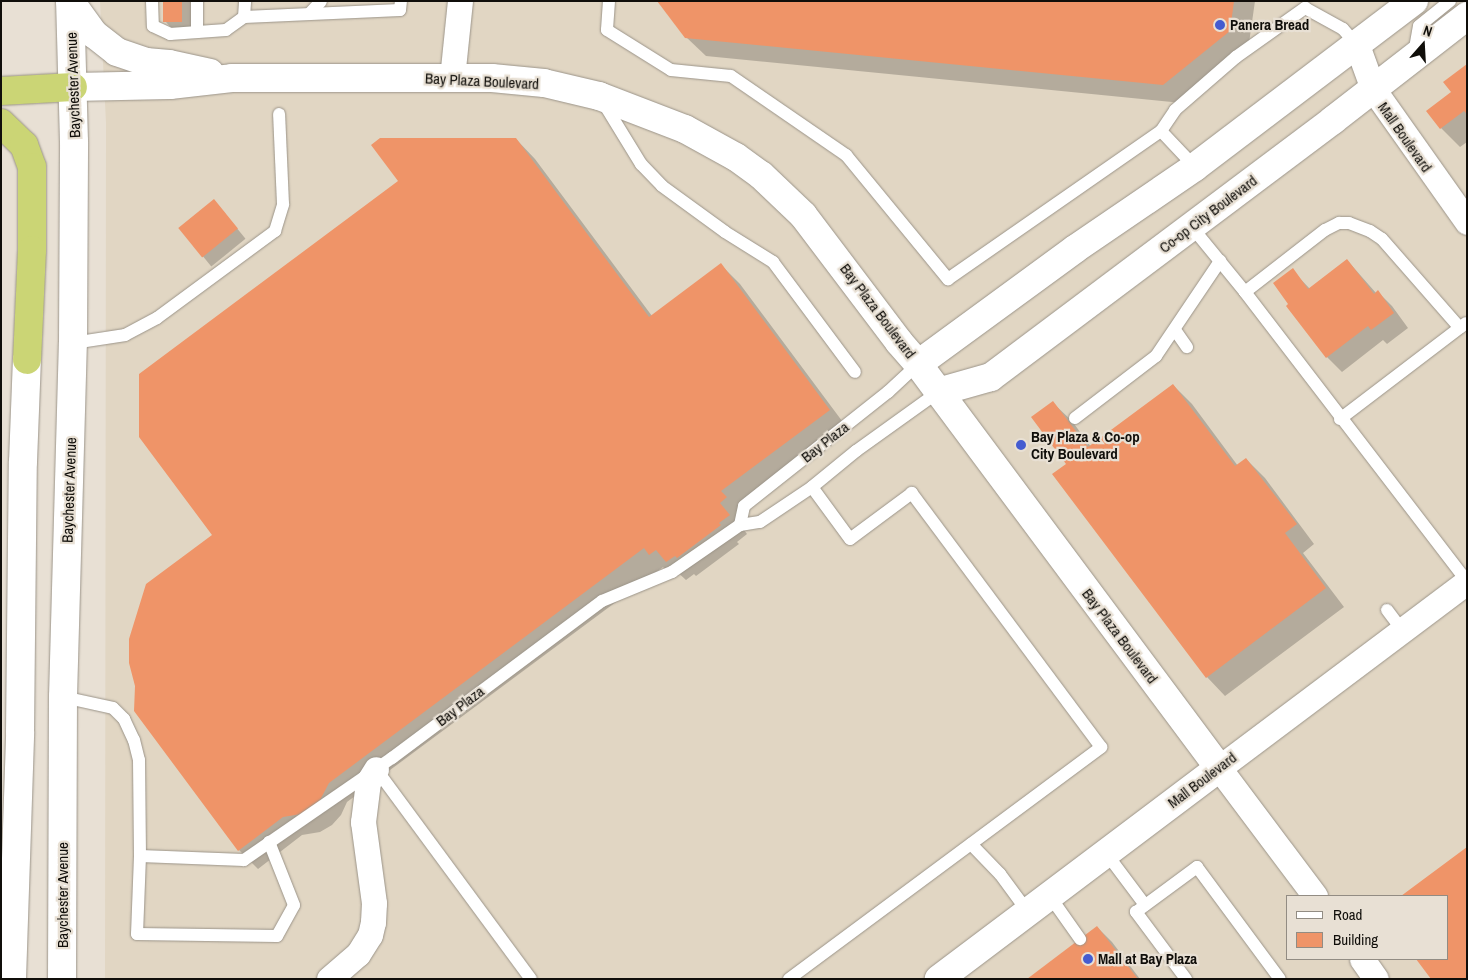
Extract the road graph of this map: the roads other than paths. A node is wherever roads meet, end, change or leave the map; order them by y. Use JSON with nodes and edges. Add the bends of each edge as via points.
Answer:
{"nodes":[{"id":1,"x":70,"y":1,"type":"edge"},
{"id":2,"x":152,"y":1,"type":"edge"},
{"id":3,"x":197,"y":1,"type":"edge"},
{"id":4,"x":245,"y":1,"type":"edge"},
{"id":5,"x":321,"y":1,"type":"edge"},
{"id":6,"x":401,"y":1,"type":"edge"},
{"id":7,"x":460,"y":1,"type":"edge"},
{"id":8,"x":609,"y":1,"type":"edge"},
{"id":9,"x":1414,"y":1,"type":"edge"},
{"id":10,"x":1450,"y":1,"type":"edge"},
{"id":11,"x":310,"y":13,"type":"junction"},
{"id":12,"x":1467,"y":16,"type":"edge"},
{"id":13,"x":244,"y":17,"type":"junction"},
{"id":14,"x":197,"y":32,"type":"junction"},
{"id":15,"x":1356,"y":45,"type":"junction"},
{"id":16,"x":1413,"y":58,"type":"junction"},
{"id":17,"x":232,"y":78,"type":"junction"},
{"id":18,"x":452,"y":78,"type":"junction"},
{"id":19,"x":73,"y":87,"type":"junction"},
{"id":20,"x":1373,"y":89,"type":"junction"},
{"id":21,"x":1,"y":91,"type":"edge"},
{"id":22,"x":599,"y":96,"type":"junction"},
{"id":23,"x":279,"y":114,"type":"dead end"},
{"id":24,"x":1,"y":123,"type":"edge"},
{"id":25,"x":1161,"y":130,"type":"junction"},
{"id":26,"x":1195,"y":167,"type":"junction"},
{"id":27,"x":1467,"y":222,"type":"edge"},
{"id":28,"x":1191,"y":226,"type":"junction"},
{"id":29,"x":1220,"y":261,"type":"junction"},
{"id":30,"x":1245,"y":292,"type":"junction"},
{"id":31,"x":1463,"y":325,"type":"edge"},
{"id":32,"x":1175,"y":330,"type":"junction"},
{"id":33,"x":73,"y":342,"type":"junction"},
{"id":34,"x":1187,"y":347,"type":"dead end"},
{"id":35,"x":27,"y":360,"type":"joint"},
{"id":36,"x":918,"y":364,"type":"junction"},
{"id":37,"x":855,"y":372,"type":"dead end"},
{"id":38,"x":938,"y":392,"type":"junction"},
{"id":39,"x":1075,"y":418,"type":"dead end"},
{"id":40,"x":1340,"y":419,"type":"junction"},
{"id":41,"x":812,"y":487,"type":"junction"},
{"id":42,"x":740,"y":524,"type":"junction"},
{"id":43,"x":1467,"y":582,"type":"edge"},
{"id":44,"x":1387,"y":610,"type":"dead end"},
{"id":45,"x":1402,"y":630,"type":"junction"},
{"id":46,"x":63,"y":697,"type":"junction"},
{"id":47,"x":1219,"y":768,"type":"junction"},
{"id":48,"x":376,"y":769,"type":"junction"},
{"id":49,"x":269,"y":842,"type":"junction"},
{"id":50,"x":971,"y":844,"type":"junction"},
{"id":51,"x":1106,"y":853,"type":"junction"},
{"id":52,"x":140,"y":856,"type":"junction"},
{"id":53,"x":1049,"y":895,"type":"junction"},
{"id":54,"x":1314,"y":895,"type":"edge"},
{"id":55,"x":1145,"y":905,"type":"junction"},
{"id":56,"x":1028,"y":912,"type":"junction"},
{"id":57,"x":1080,"y":939,"type":"dead end"},
{"id":58,"x":1363,"y":960,"type":"edge"},
{"id":59,"x":12,"y":979,"type":"edge"},
{"id":60,"x":62,"y":979,"type":"edge"},
{"id":61,"x":329,"y":979,"type":"edge"},
{"id":62,"x":531,"y":979,"type":"edge"},
{"id":63,"x":789,"y":979,"type":"edge"},
{"id":64,"x":939,"y":979,"type":"edge"},
{"id":65,"x":1186,"y":979,"type":"edge"},
{"id":66,"x":1280,"y":979,"type":"edge"},
{"id":67,"x":1376,"y":979,"type":"edge"}],
"edges":[{"from":1,"to":17,"type":"street","name":"Bay Plaza Boulevard","via":[[94,34],[117,52],[146,62]]},
{"from":1,"to":19,"type":"street","name":"Baychester Avenue"},
{"from":2,"to":14,"type":"lane","via":[[153,26],[170,34]]},
{"from":3,"to":14,"type":"lane"},
{"from":4,"to":13,"type":"lane"},
{"from":5,"to":11,"type":"lane"},
{"from":6,"to":11,"type":"lane","via":[[400,10]]},
{"from":7,"to":18,"type":"street"},
{"from":8,"to":25,"type":"lane","via":[[607,30],[671,70],[731,76],[846,155],[948,279]]},
{"from":9,"to":15,"type":"street"},
{"from":10,"to":16,"type":"lane","via":[[1419,26]]},
{"from":11,"to":13,"type":"lane"},
{"from":12,"to":16,"type":"street","name":"Co-op City Boulevard"},
{"from":13,"to":14,"type":"lane","via":[[226,30]]},
{"from":15,"to":20,"type":"street","name":"Mall Boulevard"},
{"from":15,"to":25,"type":"lane","via":[[1343,29],[1305,8],[1236,57],[1175,110]]},
{"from":15,"to":26,"type":"street"},
{"from":16,"to":20,"type":"street","name":"Co-op City Boulevard"},
{"from":17,"to":18,"type":"street","name":"Bay Plaza Boulevard"},
{"from":17,"to":19,"type":"street","name":"Bay Plaza Boulevard","via":[[170,85]]},
{"from":18,"to":22,"type":"street","name":"Bay Plaza Boulevard","via":[[518,80]]},
{"from":19,"to":21,"type":"highway"},
{"from":19,"to":33,"type":"street","name":"Baychester Avenue"},
{"from":20,"to":27,"type":"street","name":"Mall Boulevard"},
{"from":20,"to":28,"type":"street","name":"Co-op City Boulevard"},
{"from":22,"to":36,"type":"street","name":"Bay Plaza Boulevard","via":[[685,129],[761,175],[803,215]]},
{"from":22,"to":37,"type":"lane","via":[[641,164],[662,186],[773,262]]},
{"from":23,"to":33,"type":"lane","via":[[283,204],[275,231],[157,318],[125,335]]},
{"from":24,"to":35,"type":"highway","via":[[24,145],[32,167]]},
{"from":25,"to":26,"type":"lane"},
{"from":26,"to":36,"type":"street","via":[[1075,249]]},
{"from":28,"to":29,"type":"lane"},
{"from":28,"to":38,"type":"street","name":"Co-op City Boulevard","via":[[990,377]]},
{"from":29,"to":30,"type":"lane"},
{"from":29,"to":32,"type":"lane"},
{"from":30,"to":31,"type":"lane","via":[[1325,230],[1339,223],[1349,223],[1382,239]]},
{"from":30,"to":40,"type":"lane"},
{"from":31,"to":40,"type":"lane"},
{"from":32,"to":34,"type":"lane"},
{"from":32,"to":39,"type":"lane","via":[[1156,356]]},
{"from":33,"to":46,"type":"street","name":"Baychester Avenue"},
{"from":35,"to":59,"type":"street"},
{"from":36,"to":38,"type":"street","name":"Bay Plaza Boulevard"},
{"from":36,"to":42,"type":"lane","name":"Bay Plaza","via":[[888,392],[744,506]]},
{"from":38,"to":41,"type":"lane","name":"Bay Plaza"},
{"from":38,"to":47,"type":"street","name":"Bay Plaza Boulevard"},
{"from":40,"to":43,"type":"lane"},
{"from":41,"to":42,"type":"lane","name":"Bay Plaza","via":[[760,522]]},
{"from":41,"to":50,"type":"lane","via":[[850,539],[912,493],[1101,747]]},
{"from":42,"to":48,"type":"lane","name":"Bay Plaza","via":[[672,572],[602,601]]},
{"from":43,"to":45,"type":"street","name":"Mall Boulevard"},
{"from":44,"to":45,"type":"lane"},
{"from":45,"to":47,"type":"street","name":"Mall Boulevard"},
{"from":46,"to":52,"type":"lane","via":[[113,708],[124,719],[139,760]]},
{"from":46,"to":60,"type":"street","name":"Baychester Avenue"},
{"from":47,"to":51,"type":"street","name":"Mall Boulevard"},
{"from":47,"to":54,"type":"street","name":"Bay Plaza Boulevard"},
{"from":48,"to":49,"type":"lane","name":"Bay Plaza"},
{"from":48,"to":61,"type":"street","via":[[368,782],[363,822],[374,903],[373,922],[358,954]]},
{"from":48,"to":62,"type":"lane"},
{"from":49,"to":52,"type":"lane","name":"Bay Plaza","via":[[244,860]]},
{"from":49,"to":52,"type":"lane","via":[[294,905],[277,936],[137,934]]},
{"from":50,"to":56,"type":"lane","via":[[1000,874]]},
{"from":50,"to":63,"type":"lane"},
{"from":51,"to":53,"type":"street","name":"Mall Boulevard"},
{"from":51,"to":55,"type":"lane"},
{"from":53,"to":56,"type":"street","name":"Mall Boulevard"},
{"from":53,"to":57,"type":"lane"},
{"from":55,"to":65,"type":"lane","via":[[1136,912]]},
{"from":55,"to":66,"type":"lane","via":[[1197,867]]},
{"from":56,"to":64,"type":"street","name":"Mall Boulevard"},
{"from":58,"to":67,"type":"street"}]}
